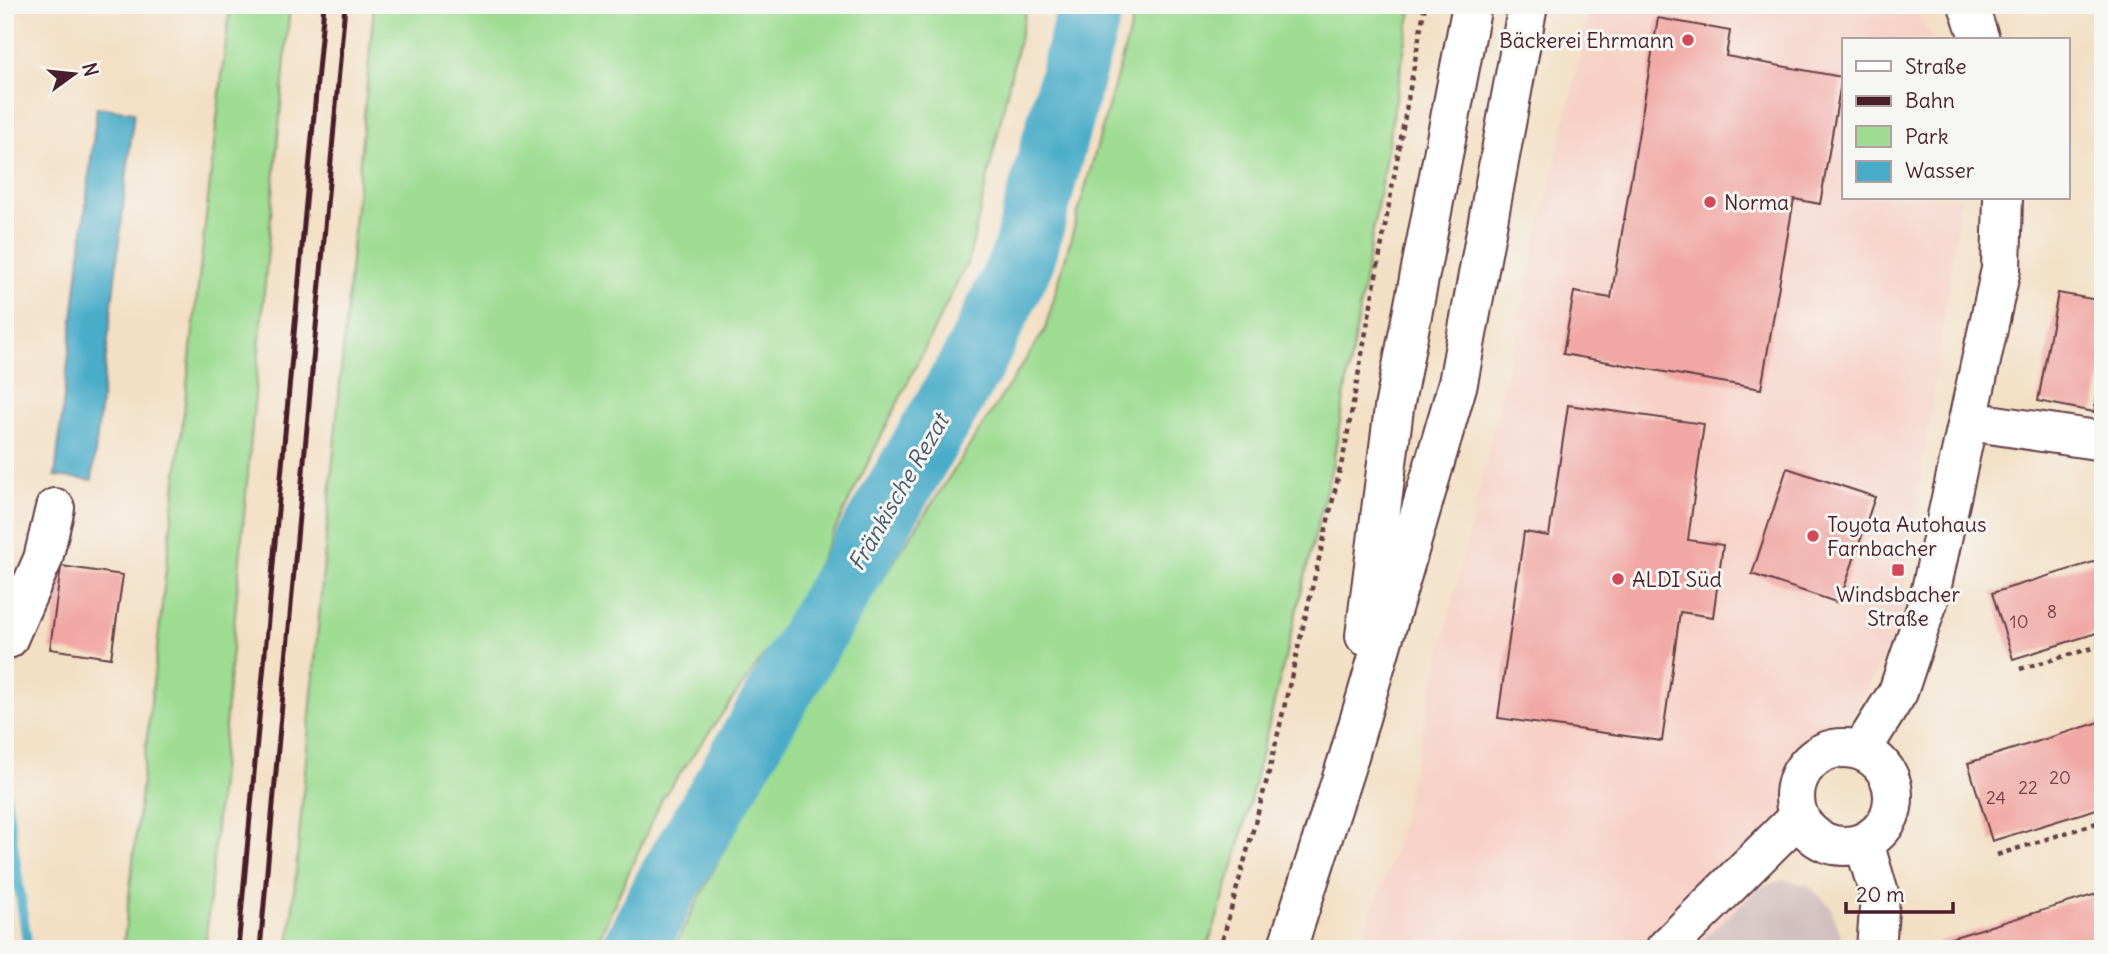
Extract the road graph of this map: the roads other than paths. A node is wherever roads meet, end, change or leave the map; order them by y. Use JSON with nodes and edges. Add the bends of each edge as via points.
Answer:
{"nodes":[{"id":1,"x":1472,"y":5,"type":"edge"},
{"id":2,"x":1528,"y":5,"type":"edge"},
{"id":3,"x":2003,"y":200,"type":"edge"},
{"id":4,"x":1969,"y":421,"type":"junction"},
{"id":5,"x":2103,"y":441,"type":"edge"},
{"id":6,"x":55,"y":508,"type":"dead end"},
{"id":7,"x":5,"y":638,"type":"edge"},
{"id":8,"x":1861,"y":751,"type":"junction"},
{"id":9,"x":1349,"y":756,"type":"junction"},
{"id":10,"x":1799,"y":816,"type":"junction"},
{"id":11,"x":1864,"y":843,"type":"junction"},
{"id":12,"x":1287,"y":949,"type":"edge"},
{"id":13,"x":1665,"y":949,"type":"edge"},
{"id":14,"x":1876,"y":949,"type":"edge"}],
"edges":[{"from":1,"to":9,"type":"main road","via":[[1394,408]]},
{"from":2,"to":9,"type":"main road","via":[[1458,383]]},
{"from":3,"to":4,"type":"main road","via":[[2001,269]]},
{"from":4,"to":5,"type":"main road"},
{"from":4,"to":8,"type":"main road","via":[[1928,599],[1898,692]]},
{"from":6,"to":7,"type":"main road","via":[[43,559]]},
{"from":8,"to":10,"type":"main road","via":[[1829,751],[1804,769],[1795,800]]},
{"from":8,"to":11,"type":"main road","via":[[1886,772],[1892,788],[1887,820]]},
{"from":9,"to":12,"type":"main road"},
{"from":10,"to":11,"type":"main road","via":[[1807,829],[1833,845]]},
{"from":10,"to":13,"type":"main road"},
{"from":11,"to":14,"type":"main road","via":[[1880,897]]}]}
